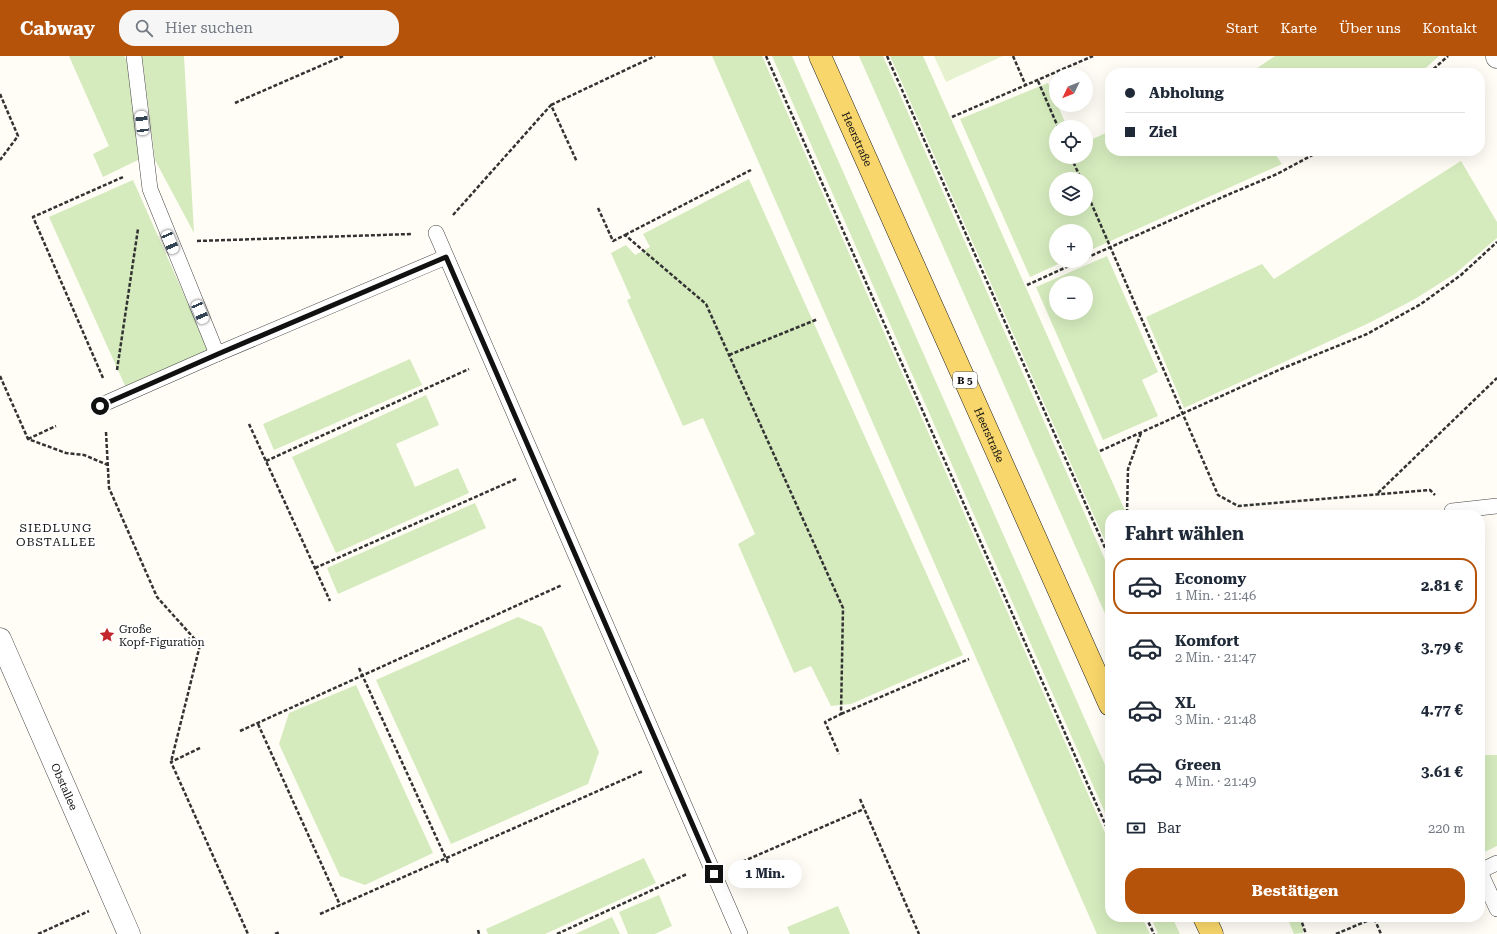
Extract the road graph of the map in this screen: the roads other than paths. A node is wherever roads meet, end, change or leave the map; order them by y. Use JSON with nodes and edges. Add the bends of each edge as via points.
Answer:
{"nodes":[{"id":1,"x":134,"y":56,"type":"edge"},
{"id":2,"x":820,"y":56,"type":"edge"},
{"id":3,"x":436,"y":233,"type":"road end"},
{"id":4,"x":446,"y":257,"type":"junction"},
{"id":5,"x":218,"y":354,"type":"junction"},
{"id":6,"x":106,"y":403,"type":"road end"},
{"id":7,"x":1497,"y":506,"type":"edge"},
{"id":8,"x":1461,"y":510,"type":"edge"},
{"id":9,"x":0,"y":639,"type":"edge"},
{"id":10,"x":1105,"y":694,"type":"edge"},
{"id":11,"x":1497,"y":863,"type":"edge"},
{"id":12,"x":1485,"y":869,"type":"edge"},
{"id":13,"x":1485,"y":882,"type":"edge"},
{"id":14,"x":1497,"y":909,"type":"edge"},
{"id":15,"x":1206,"y":922,"type":"edge"},
{"id":16,"x":129,"y":934,"type":"edge"},
{"id":17,"x":740,"y":934,"type":"edge"},
{"id":18,"x":1212,"y":934,"type":"edge"}],
"edges":[{"from":1,"to":5,"type":"lane","via":[[150,189]]},
{"from":2,"to":10,"type":"main road","name":"Heerstraße","number":"B 5"},
{"from":3,"to":4,"type":"lane"},
{"from":4,"to":5,"type":"lane"},
{"from":4,"to":17,"type":"lane"},
{"from":5,"to":6,"type":"lane"},
{"from":7,"to":8,"type":"lane"},
{"from":9,"to":16,"type":"street","name":"Obstallee"},
{"from":11,"to":12,"type":"lane"},
{"from":13,"to":14,"type":"lane"},
{"from":15,"to":18,"type":"main road"}]}
